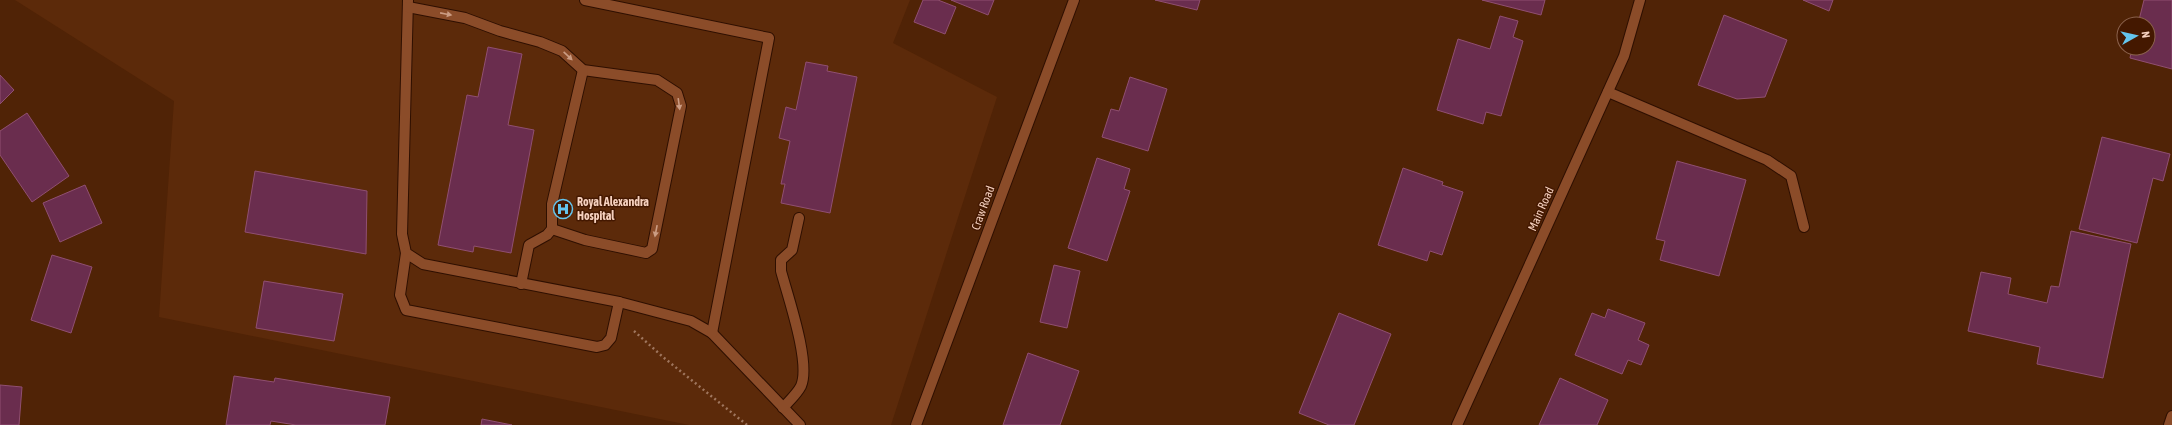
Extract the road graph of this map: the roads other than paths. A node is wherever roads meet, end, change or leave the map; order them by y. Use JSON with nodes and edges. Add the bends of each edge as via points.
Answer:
{"nodes":[{"id":1,"x":585,"y":0,"type":"edge"},
{"id":2,"x":1074,"y":0,"type":"edge"},
{"id":3,"x":1640,"y":0,"type":"edge"},
{"id":4,"x":618,"y":2,"type":"edge"},
{"id":5,"x":408,"y":3,"type":"edge"},
{"id":6,"x":583,"y":70,"type":"junction"},
{"id":7,"x":1608,"y":92,"type":"junction"},
{"id":8,"x":799,"y":218,"type":"dead end"},
{"id":9,"x":1804,"y":227,"type":"dead end"},
{"id":10,"x":552,"y":229,"type":"junction"},
{"id":11,"x":406,"y":253,"type":"junction"},
{"id":12,"x":521,"y":284,"type":"junction"},
{"id":13,"x":619,"y":302,"type":"junction"},
{"id":14,"x":712,"y":333,"type":"junction"},
{"id":15,"x":783,"y":408,"type":"junction"},
{"id":16,"x":2172,"y":416,"type":"edge"},
{"id":17,"x":800,"y":425,"type":"edge"},
{"id":18,"x":916,"y":425,"type":"edge"},
{"id":19,"x":1457,"y":425,"type":"edge"},
{"id":20,"x":2169,"y":425,"type":"edge"}],
"edges":[{"from":1,"to":4,"type":"street"},
{"from":2,"to":18,"type":"street","name":"Craw Road"},
{"from":3,"to":7,"type":"street","name":"Main Road","via":[[1624,56]]},
{"from":4,"to":14,"type":"street","via":[[769,38]]},
{"from":5,"to":6,"type":"street","one_way":true,"via":[[465,18],[500,32],[562,50]]},
{"from":5,"to":11,"type":"street","via":[[402,234]]},
{"from":6,"to":10,"type":"street","via":[[552,204]]},
{"from":6,"to":10,"type":"street","one_way":true,"via":[[657,80],[677,93],[681,106],[652,249],[646,254],[585,240]]},
{"from":7,"to":9,"type":"street","via":[[1767,160],[1791,176]]},
{"from":7,"to":19,"type":"street","name":"Main Road"},
{"from":8,"to":15,"type":"street","via":[[792,250],[781,260],[781,271],[804,369],[801,387]]},
{"from":10,"to":12,"type":"street","via":[[547,235],[529,245]]},
{"from":11,"to":12,"type":"street","via":[[423,264]]},
{"from":11,"to":13,"type":"street","via":[[400,295],[406,310],[605,346],[611,338]]},
{"from":12,"to":13,"type":"street"},
{"from":13,"to":14,"type":"street","via":[[690,321]]},
{"from":14,"to":15,"type":"street"},
{"from":15,"to":17,"type":"street"},
{"from":16,"to":20,"type":"street"}]}
